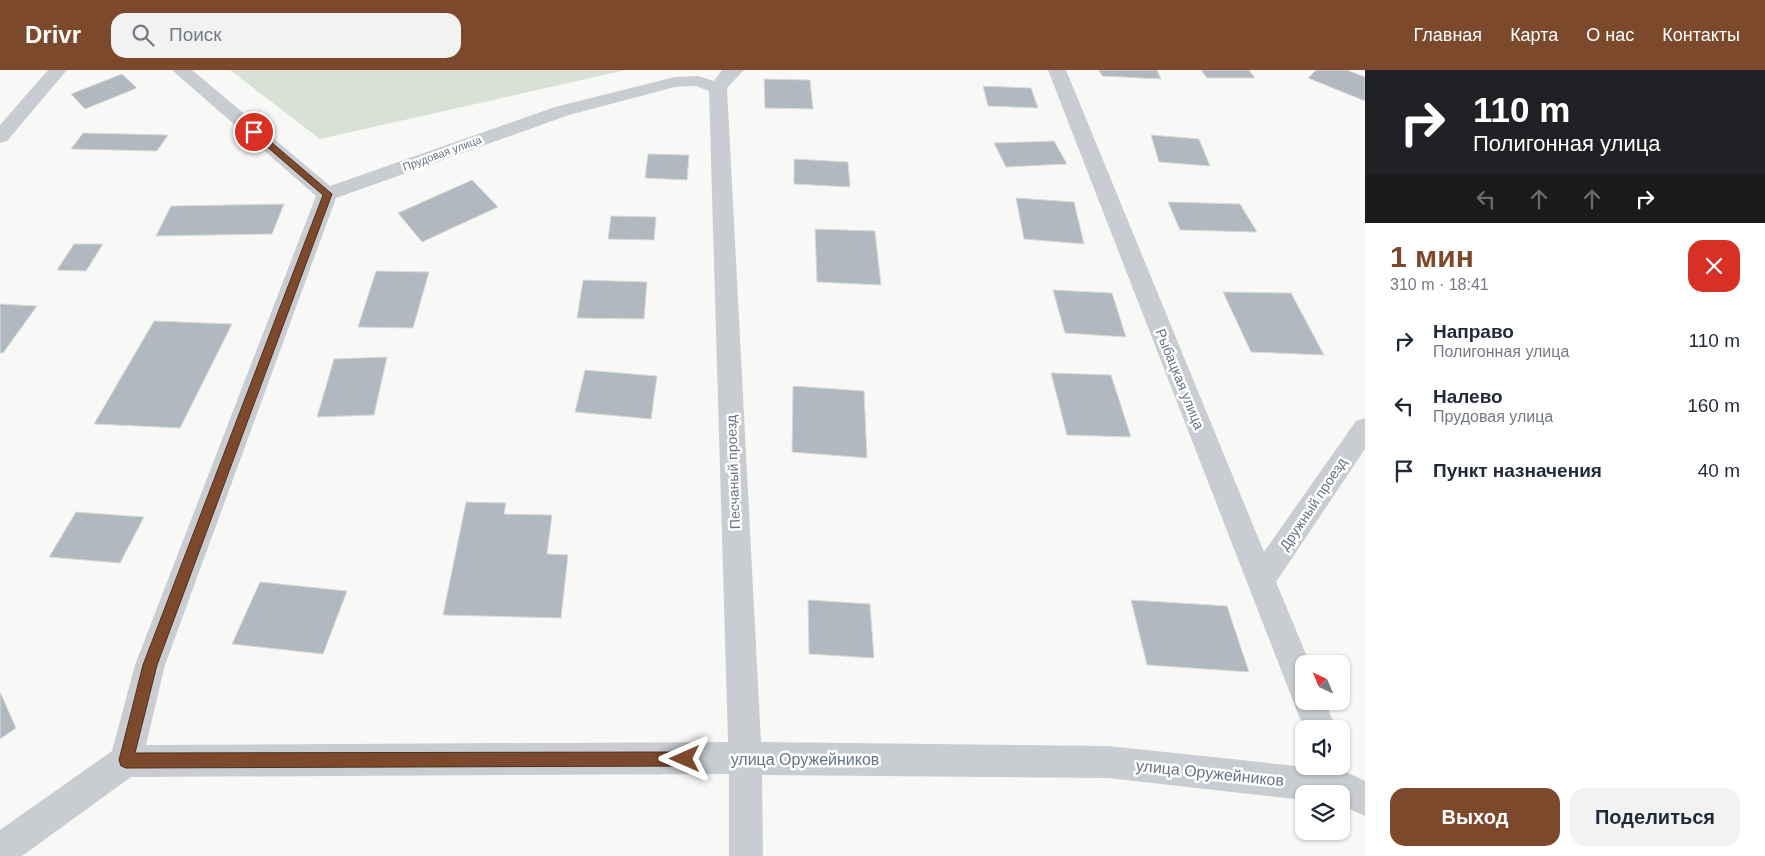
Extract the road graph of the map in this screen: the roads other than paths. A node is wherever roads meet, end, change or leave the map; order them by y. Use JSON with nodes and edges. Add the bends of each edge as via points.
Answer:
{"nodes":[{"id":1,"x":58,"y":70,"type":"edge"},
{"id":2,"x":182,"y":70,"type":"edge"},
{"id":3,"x":1057,"y":70,"type":"edge"},
{"id":4,"x":726,"y":79,"type":"edge"},
{"id":5,"x":0,"y":137,"type":"edge"},
{"id":6,"x":327,"y":194,"type":"junction"},
{"id":7,"x":1365,"y":428,"type":"edge"},
{"id":8,"x":1260,"y":581,"type":"junction"},
{"id":9,"x":1295,"y":666,"type":"edge"},
{"id":10,"x":745,"y":758,"type":"junction"},
{"id":11,"x":126,"y":760,"type":"junction"},
{"id":12,"x":1348,"y":784,"type":"edge"},
{"id":13,"x":0,"y":851,"type":"edge"},
{"id":14,"x":746,"y":856,"type":"edge"}],
"edges":[{"from":1,"to":5,"type":"street"},
{"from":2,"to":6,"type":"street"},
{"from":3,"to":8,"type":"street","name":"Рыбацкая улица"},
{"from":4,"to":6,"type":"street","name":"Прудовая улица","via":[[676,82],[562,110]]},
{"from":4,"to":10,"type":"street","name":"Песчаный проезд"},
{"from":6,"to":11,"type":"street","via":[[150,665]]},
{"from":7,"to":8,"type":"street","name":"Дружный проезд"},
{"from":8,"to":9,"type":"street","name":"Рыбацкая улица"},
{"from":10,"to":11,"type":"street","name":"улица Оружейников"},
{"from":10,"to":12,"type":"street","name":"улица Оружейников","via":[[1108,762]]},
{"from":10,"to":14,"type":"street","name":"Песчаный проезд"},
{"from":11,"to":13,"type":"street"}]}
